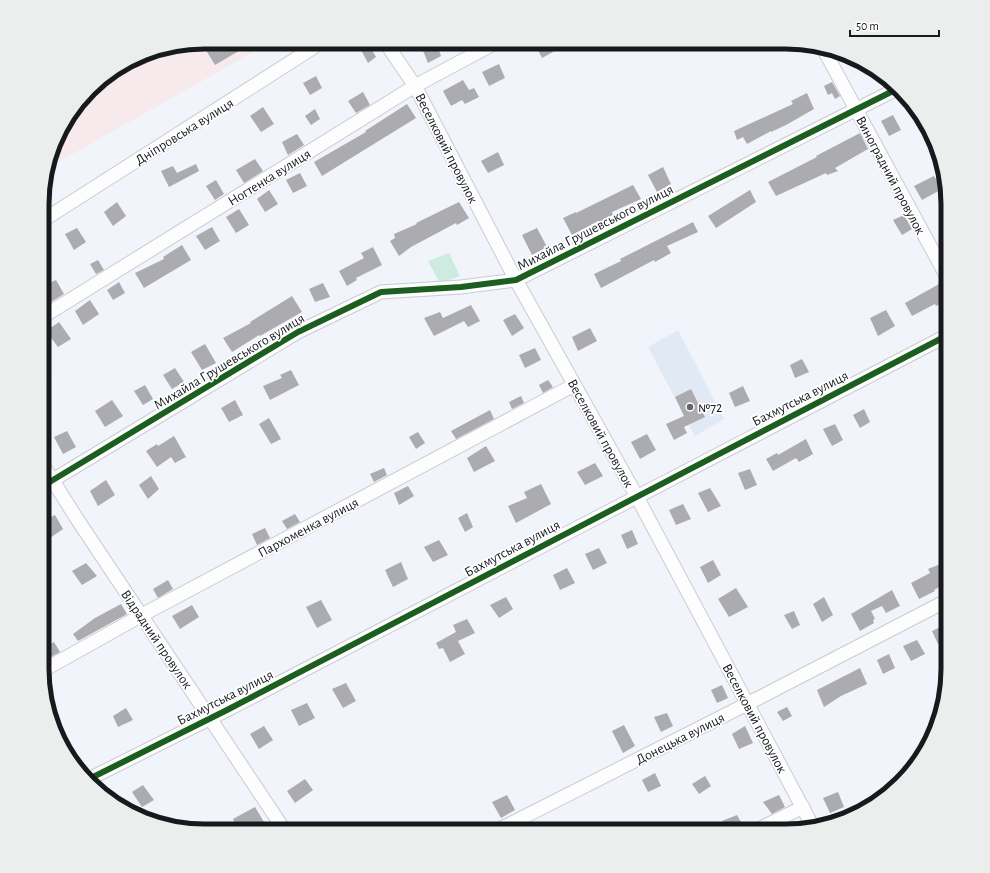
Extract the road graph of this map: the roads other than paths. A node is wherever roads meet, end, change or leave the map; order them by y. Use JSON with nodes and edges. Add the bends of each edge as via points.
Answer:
{"nodes":[{"id":1,"x":311,"y":49,"type":"edge"},
{"id":2,"x":391,"y":49,"type":"edge"},
{"id":3,"x":484,"y":49,"type":"edge"},
{"id":4,"x":826,"y":54,"type":"edge"},
{"id":5,"x":415,"y":86,"type":"junction"},
{"id":6,"x":893,"y":91,"type":"edge"},
{"id":7,"x":856,"y":110,"type":"junction"},
{"id":8,"x":49,"y":216,"type":"edge"},
{"id":9,"x":941,"y":266,"type":"edge"},
{"id":10,"x":516,"y":280,"type":"junction"},
{"id":11,"x":49,"y":313,"type":"edge"},
{"id":12,"x":941,"y":339,"type":"edge"},
{"id":13,"x":574,"y":385,"type":"junction"},
{"id":14,"x":49,"y":483,"type":"edge"},
{"id":15,"x":49,"y":485,"type":"edge"},
{"id":16,"x":637,"y":496,"type":"junction"},
{"id":17,"x":941,"y":604,"type":"edge"},
{"id":18,"x":142,"y":615,"type":"junction"},
{"id":19,"x":49,"y":667,"type":"edge"},
{"id":20,"x":747,"y":704,"type":"junction"},
{"id":21,"x":210,"y":719,"type":"junction"},
{"id":22,"x":92,"y":777,"type":"edge"},
{"id":23,"x":803,"y":807,"type":"junction"},
{"id":24,"x":811,"y":822,"type":"edge"},
{"id":25,"x":280,"y":824,"type":"edge"},
{"id":26,"x":510,"y":824,"type":"edge"},
{"id":27,"x":769,"y":824,"type":"edge"}],
"edges":[{"from":1,"to":8,"type":"street","name":"Дніпровська вулиця"},
{"from":2,"to":5,"type":"street","name":"Веселковий провулок"},
{"from":3,"to":5,"type":"street","name":"Ногтенка вулиця"},
{"from":4,"to":7,"type":"street","name":"Виноградний провулок"},
{"from":5,"to":10,"type":"street","name":"Веселковий провулок"},
{"from":5,"to":11,"type":"street","name":"Ногтенка вулиця"},
{"from":6,"to":7,"type":"street","name":"Михайла Грушевського вулиця"},
{"from":7,"to":9,"type":"street","name":"Виноградний провулок"},
{"from":7,"to":10,"type":"street","name":"Михайла Грушевського вулиця"},
{"from":10,"to":13,"type":"street","name":"Веселковий провулок"},
{"from":10,"to":14,"type":"street","name":"Михайла Грушевського вулиця","via":[[461,287],[382,292],[298,332]]},
{"from":12,"to":16,"type":"street","name":"Бахмутська вулиця"},
{"from":13,"to":16,"type":"street","name":"Веселковий провулок"},
{"from":13,"to":18,"type":"street","name":"Пархоменка вулиця"},
{"from":15,"to":18,"type":"street","name":"Відрадний провулок","via":[[77,519]]},
{"from":16,"to":20,"type":"street","name":"Веселковий провулок"},
{"from":16,"to":21,"type":"street","name":"Бахмутська вулиця"},
{"from":17,"to":20,"type":"street","name":"Донецька вулиця"},
{"from":18,"to":19,"type":"street","name":"Пархоменка вулиця"},
{"from":18,"to":21,"type":"street","name":"Відрадний провулок"},
{"from":20,"to":23,"type":"street","name":"Веселковий провулок"},
{"from":20,"to":26,"type":"street","name":"Донецька вулиця"},
{"from":21,"to":22,"type":"street","name":"Бахмутська вулиця"},
{"from":21,"to":25,"type":"street","name":"Відрадний провулок"},
{"from":23,"to":24,"type":"street","name":"Веселковий провулок"},
{"from":23,"to":27,"type":"street"}]}
